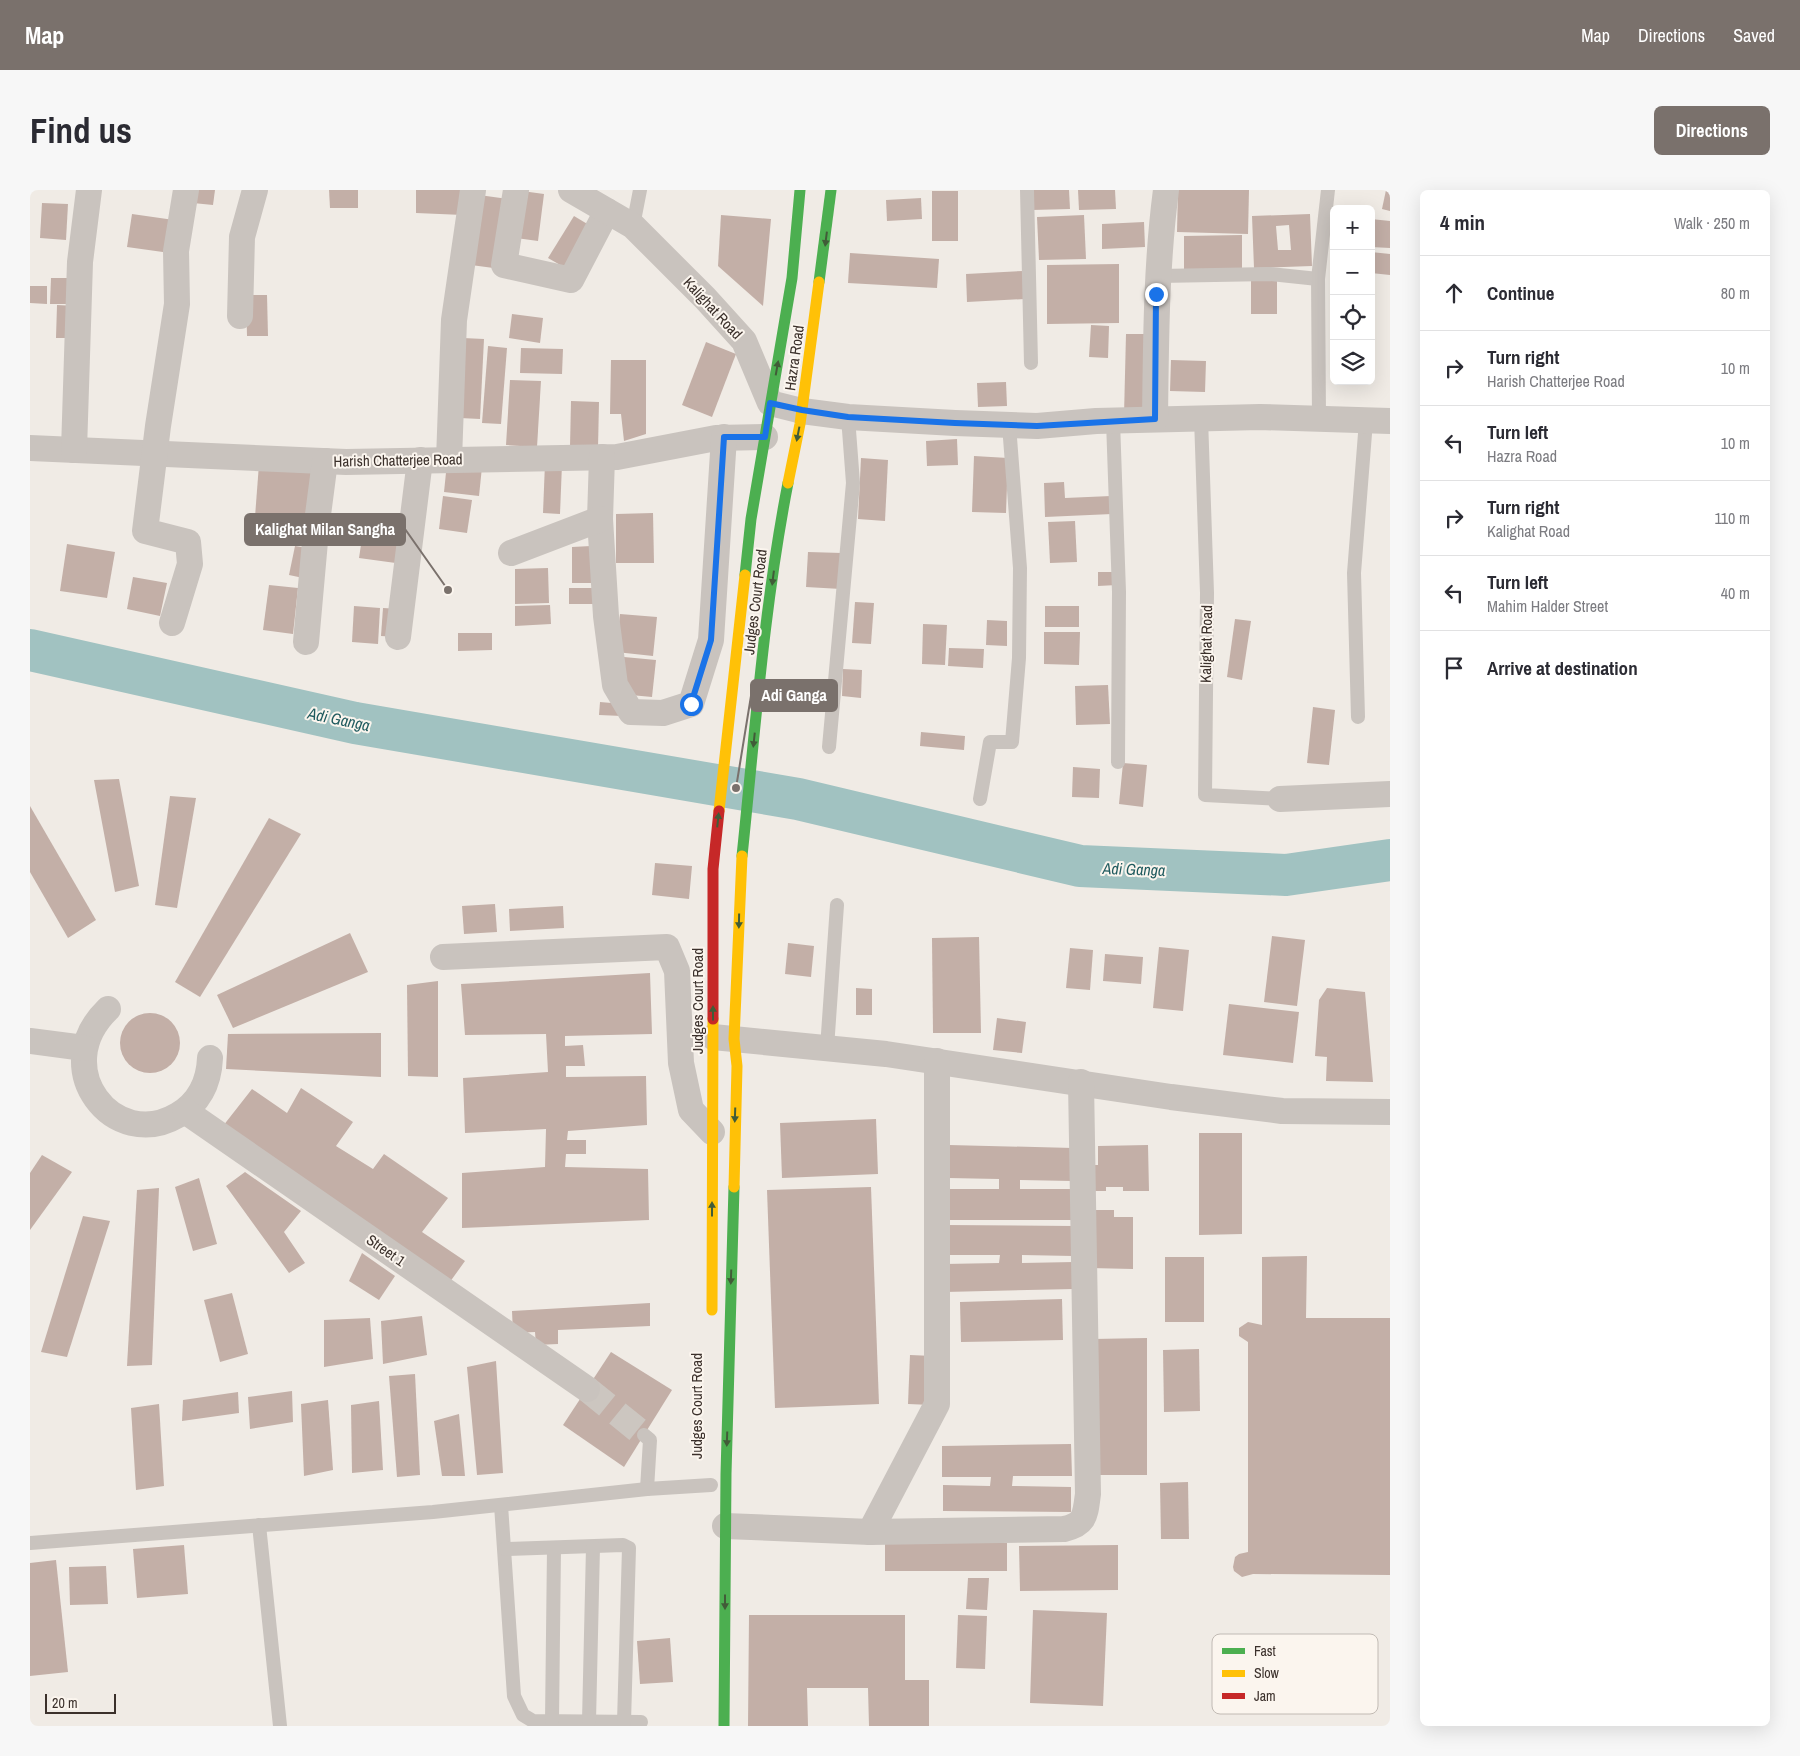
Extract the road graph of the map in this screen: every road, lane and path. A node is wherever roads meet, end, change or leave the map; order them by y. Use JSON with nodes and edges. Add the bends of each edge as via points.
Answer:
{"nodes":[{"id":1,"x":89,"y":190,"type":"edge"},
{"id":2,"x":186,"y":190,"type":"edge"},
{"id":3,"x":256,"y":190,"type":"edge"},
{"id":4,"x":473,"y":190,"type":"edge"},
{"id":5,"x":516,"y":190,"type":"edge"},
{"id":6,"x":572,"y":190,"type":"edge"},
{"id":7,"x":640,"y":190,"type":"edge"},
{"id":8,"x":800,"y":190,"type":"edge"},
{"id":9,"x":830,"y":190,"type":"edge"},
{"id":10,"x":1027,"y":190,"type":"edge"},
{"id":11,"x":1166,"y":190,"type":"edge"},
{"id":12,"x":1328,"y":190,"type":"edge"},
{"id":13,"x":607,"y":211,"type":"junction"},
{"id":14,"x":633,"y":226,"type":"junction"},
{"id":15,"x":1159,"y":276,"type":"junction"},
{"id":16,"x":1318,"y":279,"type":"junction"},
{"id":17,"x":240,"y":316,"type":"dead end"},
{"id":18,"x":1031,"y":363,"type":"dead end"},
{"id":19,"x":770,"y":403,"type":"junction"},
{"id":20,"x":802,"y":410,"type":"junction"},
{"id":21,"x":848,"y":417,"type":"junction"},
{"id":22,"x":1201,"y":418,"type":"junction"},
{"id":23,"x":1319,"y":418,"type":"junction"},
{"id":24,"x":1155,"y":419,"type":"junction"},
{"id":25,"x":1113,"y":421,"type":"junction"},
{"id":26,"x":1378,"y":421,"type":"edge"},
{"id":27,"x":1009,"y":425,"type":"junction"},
{"id":28,"x":724,"y":437,"type":"junction"},
{"id":29,"x":765,"y":437,"type":"junction"},
{"id":30,"x":30,"y":448,"type":"edge"},
{"id":31,"x":74,"y":450,"type":"junction"},
{"id":32,"x":155,"y":454,"type":"junction"},
{"id":33,"x":602,"y":457,"type":"junction"},
{"id":34,"x":420,"y":460,"type":"junction"},
{"id":35,"x":449,"y":460,"type":"junction"},
{"id":36,"x":325,"y":461,"type":"junction"},
{"id":37,"x":600,"y":519,"type":"junction"},
{"id":38,"x":751,"y":519,"type":"joint"},
{"id":39,"x":779,"y":530,"type":"joint"},
{"id":40,"x":511,"y":553,"type":"dead end"},
{"id":41,"x":172,"y":623,"type":"dead end"},
{"id":42,"x":398,"y":637,"type":"dead end"},
{"id":43,"x":306,"y":642,"type":"dead end"},
{"id":44,"x":1358,"y":717,"type":"dead end"},
{"id":45,"x":829,"y":747,"type":"dead end"},
{"id":46,"x":1118,"y":762,"type":"dead end"},
{"id":47,"x":1390,"y":794,"type":"edge"},
{"id":48,"x":980,"y":799,"type":"dead end"},
{"id":49,"x":1280,"y":799,"type":"joint"},
{"id":50,"x":837,"y":905,"type":"dead end"},
{"id":51,"x":444,"y":957,"type":"dead end"},
{"id":52,"x":108,"y":1010,"type":"dead end"},
{"id":53,"x":723,"y":1038,"type":"junction"},
{"id":54,"x":30,"y":1041,"type":"edge"},
{"id":55,"x":84,"y":1048,"type":"junction"},
{"id":56,"x":827,"y":1048,"type":"junction"},
{"id":57,"x":210,"y":1058,"type":"dead end"},
{"id":58,"x":937,"y":1061,"type":"junction"},
{"id":59,"x":1081,"y":1082,"type":"junction"},
{"id":60,"x":185,"y":1111,"type":"junction"},
{"id":61,"x":1390,"y":1112,"type":"edge"},
{"id":62,"x":712,"y":1132,"type":"junction"},
{"id":63,"x":712,"y":1318,"type":"dead end"},
{"id":64,"x":587,"y":1389,"type":"tunnel mouth"},
{"id":65,"x":644,"y":1435,"type":"tunnel mouth"},
{"id":66,"x":711,"y":1485,"type":"dead end"},
{"id":67,"x":647,"y":1489,"type":"junction"},
{"id":68,"x":501,"y":1505,"type":"junction"},
{"id":69,"x":260,"y":1525,"type":"junction"},
{"id":70,"x":725,"y":1526,"type":"junction"},
{"id":71,"x":870,"y":1532,"type":"junction"},
{"id":72,"x":30,"y":1543,"type":"edge"},
{"id":73,"x":593,"y":1546,"type":"junction"},
{"id":74,"x":554,"y":1548,"type":"junction"},
{"id":75,"x":504,"y":1549,"type":"junction"},
{"id":76,"x":552,"y":1721,"type":"junction"},
{"id":77,"x":588,"y":1721,"type":"junction"},
{"id":78,"x":624,"y":1722,"type":"junction"},
{"id":79,"x":641,"y":1722,"type":"dead end"},
{"id":80,"x":280,"y":1726,"type":"edge"},
{"id":81,"x":724,"y":1726,"type":"edge"}],
"edges":[{"from":1,"to":31,"type":"street","via":[[80,262]]},
{"from":2,"to":32,"type":"street","via":[[176,251],[177,304]]},
{"from":3,"to":17,"type":"street","via":[[242,237]]},
{"from":4,"to":35,"type":"street","via":[[454,320]]},
{"from":5,"to":13,"type":"street","via":[[504,265],[571,280]]},
{"from":6,"to":13,"type":"street","name":"Kalighat Road"},
{"from":7,"to":14,"type":"lane"},
{"from":19,"to":8,"type":"main road","name":"Hazra Road","one_way":true,"via":[[792,278]]},
{"from":9,"to":20,"type":"main road","name":"Hazra Road","one_way":true},
{"from":10,"to":18,"type":"lane"},
{"from":11,"to":15,"type":"street"},
{"from":12,"to":16,"type":"lane"},
{"from":13,"to":14,"type":"street","name":"Kalighat Road"},
{"from":14,"to":19,"type":"street","name":"Kalighat Road","via":[[744,341]]},
{"from":15,"to":16,"type":"lane","via":[[1270,274]]},
{"from":15,"to":24,"type":"street"},
{"from":16,"to":23,"type":"lane"},
{"from":19,"to":20,"type":"street"},
{"from":19,"to":29,"type":"main road","name":"Hazra Road"},
{"from":20,"to":21,"type":"street"},
{"from":20,"to":39,"type":"main road","name":"Hazra Road","one_way":true},
{"from":21,"to":27,"type":"street"},
{"from":21,"to":45,"type":"lane","via":[[854,483]]},
{"from":22,"to":23,"type":"street"},
{"from":22,"to":24,"type":"street"},
{"from":22,"to":49,"type":"lane","name":"Kalighat Road","via":[[1207,593],[1205,795]]},
{"from":23,"to":26,"type":"street"},
{"from":24,"to":25,"type":"street"},
{"from":25,"to":27,"type":"street"},
{"from":25,"to":46,"type":"lane","via":[[1119,592]]},
{"from":26,"to":44,"type":"lane","via":[[1354,573]]},
{"from":27,"to":48,"type":"lane","via":[[1020,568],[1019,658],[1012,742],[990,742]]},
{"from":28,"to":29,"type":"street","name":"Harish Chatterjee Road"},
{"from":28,"to":33,"type":"street","name":"Harish Chatterjee Road"},
{"from":28,"to":37,"type":"street","via":[[711,640],[691,704],[663,713],[631,712],[615,686],[606,616]]},
{"from":29,"to":38,"type":"main road","name":"Hazra Road"},
{"from":30,"to":31,"type":"street","name":"Harish Chatterjee Road"},
{"from":31,"to":32,"type":"street","name":"Harish Chatterjee Road"},
{"from":32,"to":36,"type":"street","name":"Harish Chatterjee Road"},
{"from":32,"to":41,"type":"street","via":[[145,531],[188,542],[190,564]]},
{"from":33,"to":35,"type":"street","name":"Harish Chatterjee Road"},
{"from":33,"to":37,"type":"street"},
{"from":34,"to":35,"type":"street","name":"Harish Chatterjee Road"},
{"from":34,"to":36,"type":"street","name":"Harish Chatterjee Road"},
{"from":34,"to":42,"type":"street"},
{"from":36,"to":43,"type":"street"},
{"from":37,"to":40,"type":"street"},
{"from":53,"to":38,"type":"main road","name":"Judges Court Road","one_way":true,"via":[[713,868]]},
{"from":39,"to":53,"type":"main road","name":"Judges Court Road","one_way":true},
{"from":47,"to":49,"type":"street"},
{"from":50,"to":56,"type":"lane"},
{"from":51,"to":62,"type":"street","via":[[667,947],[677,971],[681,1063],[691,1110]]},
{"from":52,"to":55,"type":"street","via":[[93,1027]]},
{"from":53,"to":56,"type":"street"},
{"from":53,"to":62,"type":"main road","name":"Judges Court Road"},
{"from":53,"to":70,"type":"main road","name":"Judges Court Road","one_way":true,"via":[[737,1066]]},
{"from":54,"to":55,"type":"street"},
{"from":55,"to":60,"type":"street","via":[[86,1078],[101,1105],[113,1115],[134,1123],[157,1124]]},
{"from":56,"to":58,"type":"street"},
{"from":57,"to":60,"type":"street","via":[[204,1088]]},
{"from":58,"to":59,"type":"street"},
{"from":58,"to":71,"type":"street","via":[[937,1404]]},
{"from":59,"to":61,"type":"street","via":[[1282,1110]]},
{"from":59,"to":71,"type":"street","via":[[1088,1494],[1084,1518],[1076,1526],[1064,1529]]},
{"from":60,"to":64,"type":"street","name":"Street 1"},
{"from":63,"to":62,"type":"main road","name":"Judges Court Road","one_way":true},
{"from":65,"to":67,"type":"lane","via":[[650,1440]]},
{"from":66,"to":67,"type":"lane"},
{"from":67,"to":68,"type":"lane"},
{"from":68,"to":69,"type":"lane"},
{"from":68,"to":75,"type":"lane"},
{"from":69,"to":72,"type":"lane"},
{"from":69,"to":80,"type":"lane"},
{"from":70,"to":71,"type":"street"},
{"from":70,"to":81,"type":"main road","name":"Judges Court Road","one_way":true},
{"from":73,"to":74,"type":"lane"},
{"from":73,"to":77,"type":"lane"},
{"from":73,"to":78,"type":"lane","via":[[629,1548]]},
{"from":74,"to":75,"type":"lane"},
{"from":74,"to":76,"type":"lane"},
{"from":75,"to":76,"type":"lane","via":[[514,1696],[523,1715],[533,1720]]},
{"from":76,"to":77,"type":"lane"},
{"from":77,"to":78,"type":"lane"},
{"from":78,"to":79,"type":"lane"}]}
